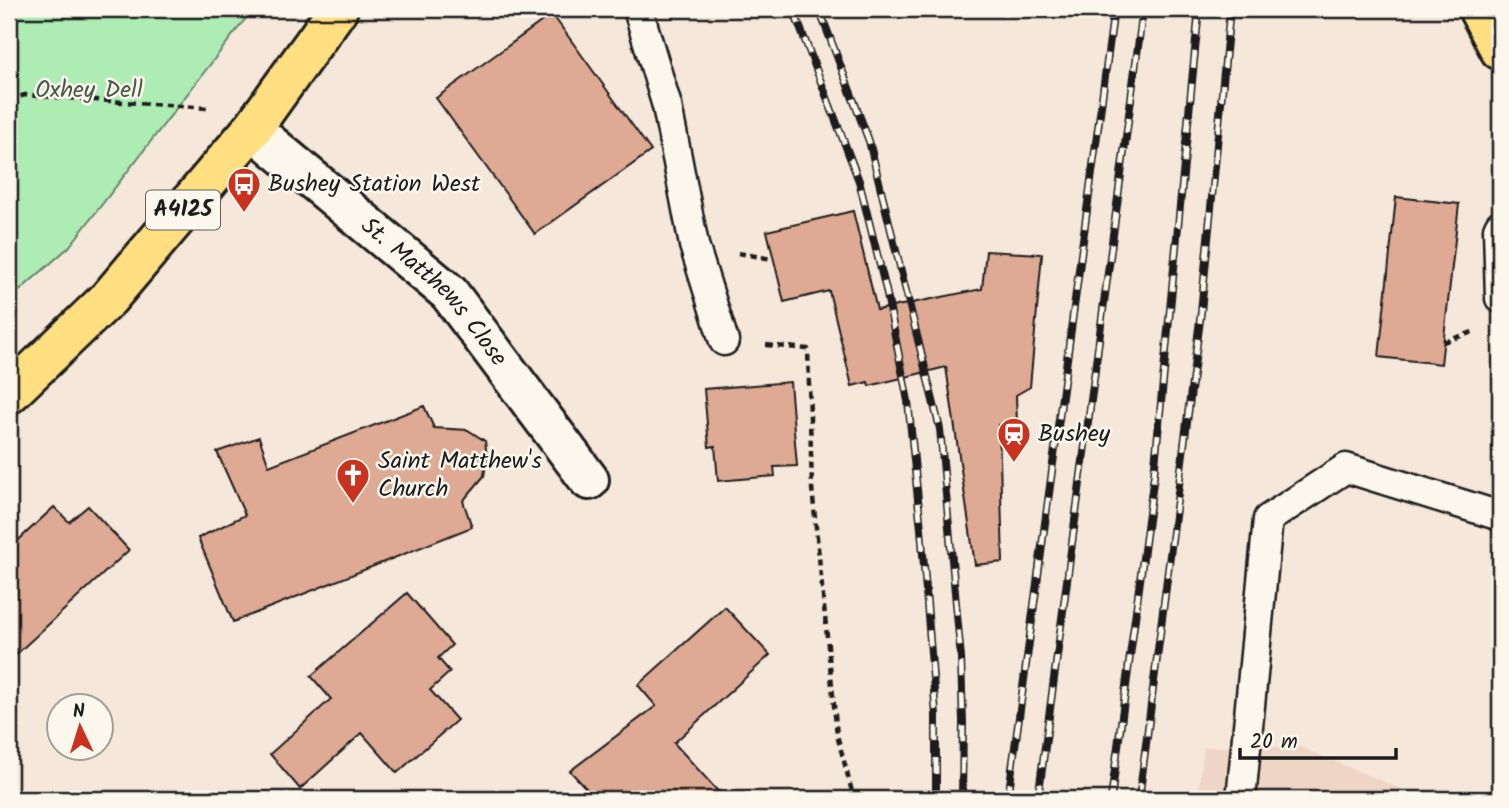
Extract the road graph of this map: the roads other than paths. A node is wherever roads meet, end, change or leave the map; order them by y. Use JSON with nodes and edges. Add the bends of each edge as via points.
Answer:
{"nodes":[{"id":1,"x":338,"y":9,"type":"edge"},
{"id":2,"x":638,"y":9,"type":"edge"},
{"id":3,"x":1478,"y":9,"type":"edge"},
{"id":4,"x":1500,"y":50,"type":"edge"},
{"id":5,"x":252,"y":129,"type":"junction"},
{"id":6,"x":1500,"y":225,"type":"edge"},
{"id":7,"x":1500,"y":298,"type":"edge"},
{"id":8,"x":724,"y":341,"type":"road end"},
{"id":9,"x":9,"y":394,"type":"edge"},
{"id":10,"x":589,"y":480,"type":"dead end"},
{"id":11,"x":1500,"y":516,"type":"edge"},
{"id":12,"x":1241,"y":799,"type":"edge"}],
"edges":[{"from":1,"to":5,"type":"main road","number":"A4125"},
{"from":2,"to":8,"type":"lane","via":[[667,106],[694,245]]},
{"from":3,"to":4,"type":"main road"},
{"from":5,"to":9,"type":"main road","number":"A4125","via":[[109,298]]},
{"from":5,"to":10,"type":"street","name":"St. Matthews Close","via":[[449,293]]},
{"from":6,"to":7,"type":"lane"},
{"from":11,"to":12,"type":"lane","via":[[1346,468],[1268,519]]}]}
